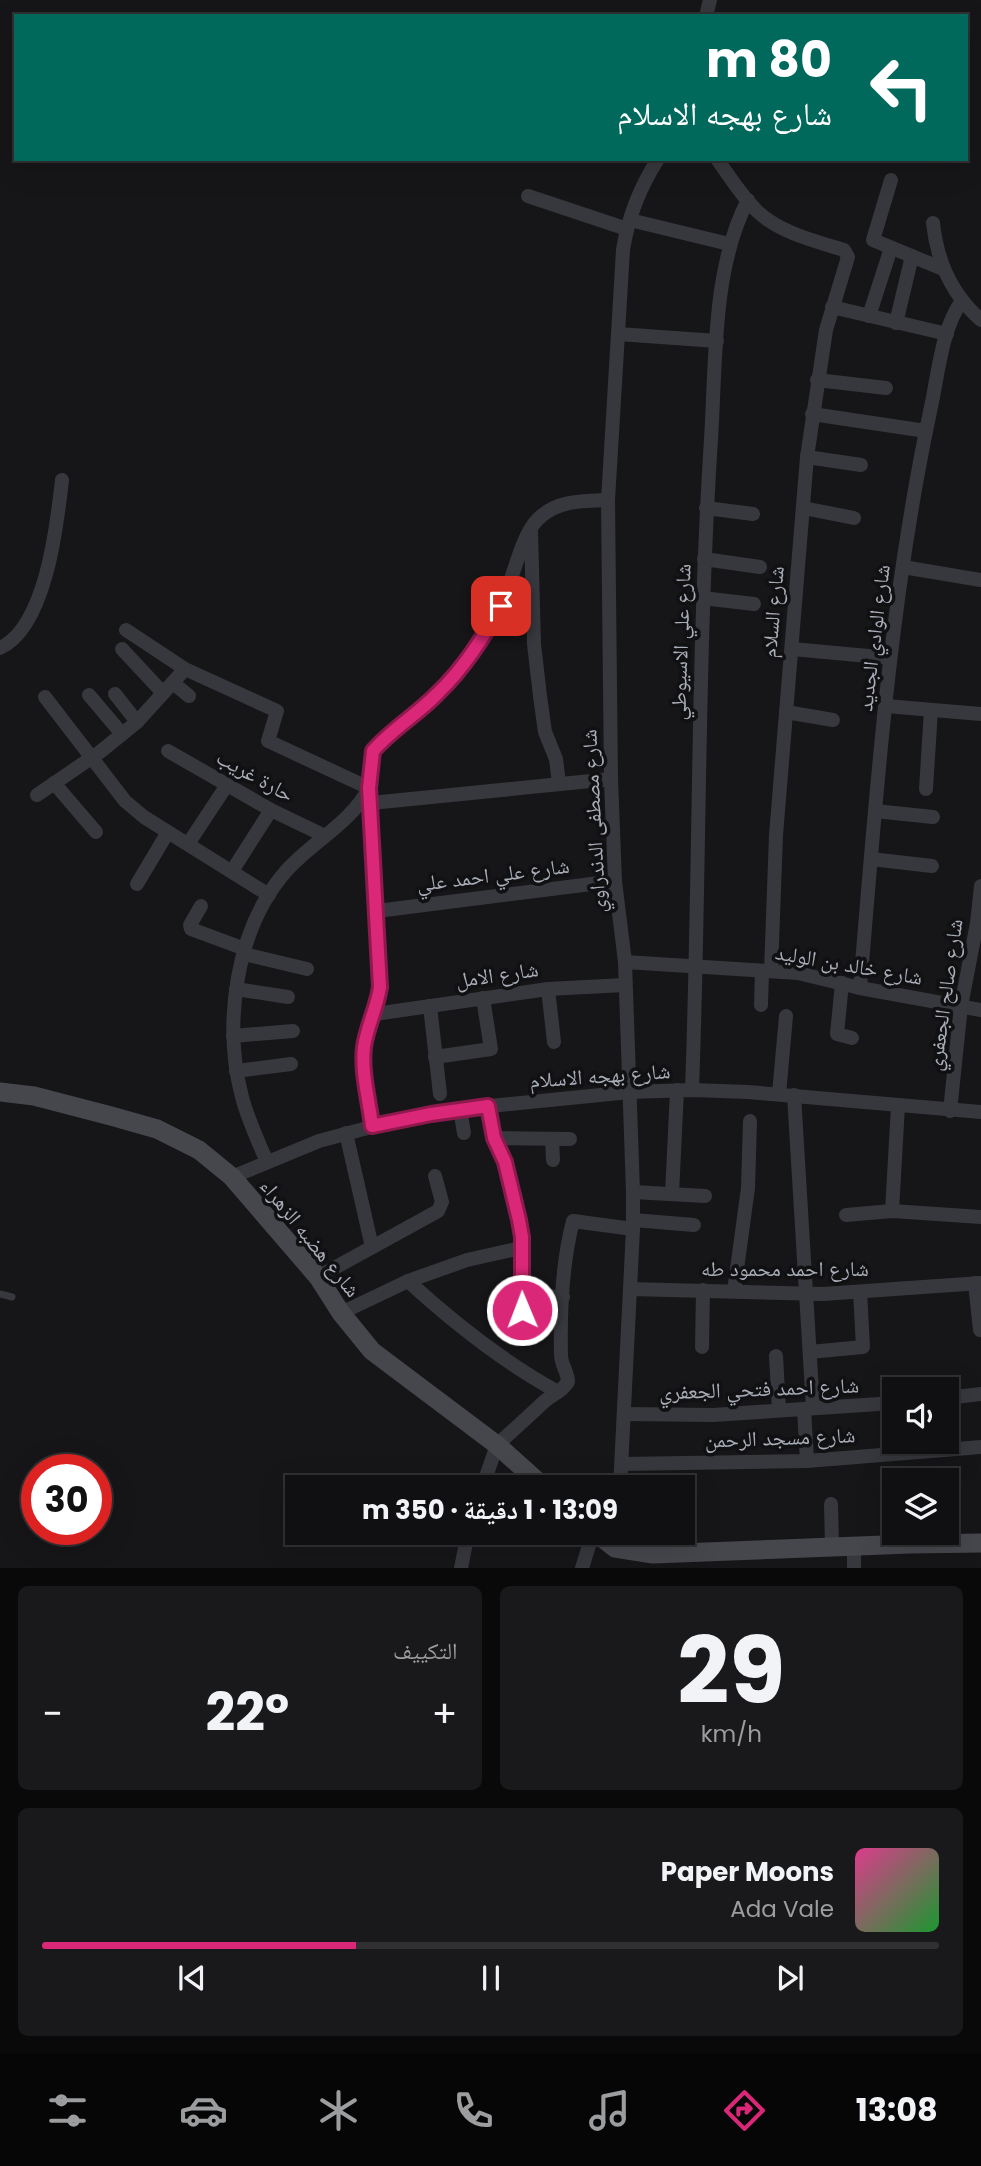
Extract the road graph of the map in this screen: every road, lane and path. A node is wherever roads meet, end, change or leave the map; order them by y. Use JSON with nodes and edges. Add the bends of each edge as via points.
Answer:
{"nodes":[{"id":1,"x":657,"y":161,"type":"edge"},
{"id":2,"x":719,"y":161,"type":"edge"},
{"id":3,"x":891,"y":180,"type":"dead end"},
{"id":4,"x":528,"y":196,"type":"dead end"},
{"id":5,"x":748,"y":200,"type":"junction"},
{"id":6,"x":933,"y":223,"type":"dead end"},
{"id":7,"x":628,"y":224,"type":"junction"},
{"id":8,"x":729,"y":244,"type":"junction"},
{"id":9,"x":891,"y":248,"type":"junction"},
{"id":10,"x":912,"y":256,"type":"junction"},
{"id":11,"x":943,"y":268,"type":"junction"},
{"id":12,"x":962,"y":301,"type":"junction"},
{"id":13,"x":832,"y":307,"type":"junction"},
{"id":14,"x":869,"y":316,"type":"junction"},
{"id":15,"x":981,"y":320,"type":"edge"},
{"id":16,"x":896,"y":323,"type":"junction"},
{"id":17,"x":618,"y":334,"type":"junction"},
{"id":18,"x":947,"y":334,"type":"junction"},
{"id":19,"x":717,"y":341,"type":"junction"},
{"id":20,"x":817,"y":380,"type":"junction"},
{"id":21,"x":886,"y":388,"type":"dead end"},
{"id":22,"x":812,"y":414,"type":"junction"},
{"id":23,"x":926,"y":431,"type":"junction"},
{"id":24,"x":807,"y":457,"type":"junction"},
{"id":25,"x":860,"y":465,"type":"dead end"},
{"id":26,"x":62,"y":480,"type":"dead end"},
{"id":27,"x":608,"y":500,"type":"junction"},
{"id":28,"x":706,"y":508,"type":"junction"},
{"id":29,"x":803,"y":508,"type":"junction"},
{"id":30,"x":753,"y":514,"type":"dead end"},
{"id":31,"x":854,"y":518,"type":"dead end"},
{"id":32,"x":531,"y":527,"type":"junction"},
{"id":33,"x":704,"y":559,"type":"junction"},
{"id":34,"x":760,"y":566,"type":"dead end"},
{"id":35,"x":903,"y":568,"type":"junction"},
{"id":36,"x":981,"y":580,"type":"edge"},
{"id":37,"x":702,"y":598,"type":"junction"},
{"id":38,"x":754,"y":604,"type":"dead end"},
{"id":39,"x":126,"y":630,"type":"dead end"},
{"id":40,"x":0,"y":648,"type":"edge"},
{"id":41,"x":122,"y":649,"type":"dead end"},
{"id":42,"x":792,"y":649,"type":"junction"},
{"id":43,"x":890,"y":658,"type":"junction"},
{"id":44,"x":185,"y":669,"type":"junction"},
{"id":45,"x":168,"y":688,"type":"junction"},
{"id":46,"x":115,"y":694,"type":"dead end"},
{"id":47,"x":89,"y":695,"type":"dead end"},
{"id":48,"x":189,"y":696,"type":"dead end"},
{"id":49,"x":45,"y":697,"type":"dead end"},
{"id":50,"x":886,"y":706,"type":"junction"},
{"id":51,"x":931,"y":710,"type":"junction"},
{"id":52,"x":786,"y":712,"type":"junction"},
{"id":53,"x":981,"y":714,"type":"edge"},
{"id":54,"x":833,"y":720,"type":"dead end"},
{"id":55,"x":137,"y":722,"type":"junction"},
{"id":56,"x":122,"y":734,"type":"junction"},
{"id":57,"x":168,"y":751,"type":"dead end"},
{"id":58,"x":92,"y":758,"type":"junction"},
{"id":59,"x":611,"y":779,"type":"junction"},
{"id":60,"x":54,"y":783,"type":"junction"},
{"id":61,"x":559,"y":783,"type":"junction"},
{"id":62,"x":227,"y":785,"type":"junction"},
{"id":63,"x":369,"y":788,"type":"junction"},
{"id":64,"x":926,"y":789,"type":"dead end"},
{"id":65,"x":37,"y":795,"type":"dead end"},
{"id":66,"x":371,"y":803,"type":"junction"},
{"id":67,"x":271,"y":810,"type":"junction"},
{"id":68,"x":875,"y":811,"type":"junction"},
{"id":69,"x":933,"y":817,"type":"dead end"},
{"id":70,"x":96,"y":832,"type":"dead end"},
{"id":71,"x":168,"y":832,"type":"junction"},
{"id":72,"x":323,"y":835,"type":"junction"},
{"id":73,"x":188,"y":844,"type":"junction"},
{"id":74,"x":871,"y":859,"type":"junction"},
{"id":75,"x":932,"y":866,"type":"dead end"},
{"id":76,"x":232,"y":871,"type":"junction"},
{"id":77,"x":615,"y":881,"type":"junction"},
{"id":78,"x":137,"y":884,"type":"dead end"},
{"id":79,"x":981,"y":886,"type":"edge"},
{"id":80,"x":269,"y":895,"type":"junction"},
{"id":81,"x":201,"y":906,"type":"dead end"},
{"id":82,"x":377,"y":911,"type":"junction"},
{"id":83,"x":979,"y":924,"type":"edge"},
{"id":84,"x":244,"y":951,"type":"junction"},
{"id":85,"x":625,"y":962,"type":"junction"},
{"id":86,"x":697,"y":967,"type":"junction"},
{"id":87,"x":307,"y":969,"type":"dead end"},
{"id":88,"x":766,"y":971,"type":"junction"},
{"id":89,"x":842,"y":983,"type":"junction"},
{"id":90,"x":625,"y":985,"type":"junction"},
{"id":91,"x":860,"y":988,"type":"junction"},
{"id":92,"x":236,"y":989,"type":"junction"},
{"id":93,"x":548,"y":989,"type":"junction"},
{"id":94,"x":288,"y":997,"type":"dead end"},
{"id":95,"x":483,"y":998,"type":"junction"},
{"id":96,"x":761,"y":1005,"type":"dead end"},
{"id":97,"x":430,"y":1006,"type":"junction"},
{"id":98,"x":961,"y":1006,"type":"junction"},
{"id":99,"x":981,"y":1010,"type":"edge"},
{"id":100,"x":375,"y":1014,"type":"junction"},
{"id":101,"x":786,"y":1016,"type":"dead end"},
{"id":102,"x":293,"y":1031,"type":"dead end"},
{"id":103,"x":233,"y":1036,"type":"junction"},
{"id":104,"x":852,"y":1038,"type":"dead end"},
{"id":105,"x":554,"y":1042,"type":"dead end"},
{"id":106,"x":435,"y":1057,"type":"junction"},
{"id":107,"x":291,"y":1064,"type":"dead end"},
{"id":108,"x":236,"y":1071,"type":"junction"},
{"id":109,"x":685,"y":1090,"type":"junction"},
{"id":110,"x":0,"y":1091,"type":"edge"},
{"id":111,"x":630,"y":1092,"type":"junction"},
{"id":112,"x":440,"y":1094,"type":"dead end"},
{"id":113,"x":779,"y":1094,"type":"junction"},
{"id":114,"x":794,"y":1095,"type":"junction"},
{"id":115,"x":488,"y":1106,"type":"junction"},
{"id":116,"x":898,"y":1106,"type":"junction"},
{"id":117,"x":460,"y":1109,"type":"junction"},
{"id":118,"x":950,"y":1111,"type":"junction"},
{"id":119,"x":981,"y":1112,"type":"edge"},
{"id":120,"x":750,"y":1121,"type":"dead end"},
{"id":121,"x":372,"y":1126,"type":"junction"},
{"id":122,"x":346,"y":1133,"type":"junction"},
{"id":123,"x":464,"y":1133,"type":"dead end"},
{"id":124,"x":494,"y":1138,"type":"junction"},
{"id":125,"x":552,"y":1139,"type":"junction"},
{"id":126,"x":570,"y":1139,"type":"dead end"},
{"id":127,"x":553,"y":1160,"type":"dead end"},
{"id":128,"x":267,"y":1162,"type":"junction"},
{"id":129,"x":435,"y":1176,"type":"dead end"},
{"id":130,"x":232,"y":1178,"type":"junction"},
{"id":131,"x":633,"y":1192,"type":"junction"},
{"id":132,"x":672,"y":1194,"type":"junction"},
{"id":133,"x":705,"y":1196,"type":"dead end"},
{"id":134,"x":892,"y":1211,"type":"junction"},
{"id":135,"x":846,"y":1215,"type":"dead end"},
{"id":136,"x":981,"y":1217,"type":"edge"},
{"id":137,"x":633,"y":1225,"type":"junction"},
{"id":138,"x":694,"y":1225,"type":"dead end"},
{"id":139,"x":372,"y":1247,"type":"junction"},
{"id":140,"x":521,"y":1248,"type":"junction"},
{"id":141,"x":318,"y":1278,"type":"junction"},
{"id":142,"x":408,"y":1281,"type":"junction"},
{"id":143,"x":978,"y":1283,"type":"edge"},
{"id":144,"x":630,"y":1289,"type":"junction"},
{"id":145,"x":703,"y":1290,"type":"junction"},
{"id":146,"x":734,"y":1291,"type":"junction"},
{"id":147,"x":860,"y":1292,"type":"junction"},
{"id":148,"x":0,"y":1294,"type":"edge"},
{"id":149,"x":806,"y":1294,"type":"junction"},
{"id":150,"x":522,"y":1295,"type":"junction"},
{"id":151,"x":12,"y":1297,"type":"dead end"},
{"id":152,"x":563,"y":1297,"type":"junction"},
{"id":153,"x":341,"y":1313,"type":"junction"},
{"id":154,"x":522,"y":1325,"type":"dead end"},
{"id":155,"x":980,"y":1330,"type":"edge"},
{"id":156,"x":702,"y":1347,"type":"dead end"},
{"id":157,"x":810,"y":1352,"type":"junction"},
{"id":158,"x":776,"y":1356,"type":"dead end"},
{"id":159,"x":558,"y":1392,"type":"junction"},
{"id":160,"x":981,"y":1394,"type":"edge"},
{"id":161,"x":959,"y":1397,"type":"edge"},
{"id":162,"x":882,"y":1405,"type":"edge"},
{"id":163,"x":808,"y":1408,"type":"junction"},
{"id":164,"x":779,"y":1410,"type":"junction"},
{"id":165,"x":625,"y":1414,"type":"junction"},
{"id":166,"x":497,"y":1445,"type":"junction"},
{"id":167,"x":981,"y":1447,"type":"edge"},
{"id":168,"x":807,"y":1461,"type":"junction"},
{"id":169,"x":623,"y":1464,"type":"junction"},
{"id":170,"x":487,"y":1475,"type":"edge"},
{"id":171,"x":530,"y":1475,"type":"edge"},
{"id":172,"x":622,"y":1475,"type":"edge"},
{"id":173,"x":831,"y":1504,"type":"dead end"},
{"id":174,"x":882,"y":1542,"type":"edge"},
{"id":175,"x":959,"y":1542,"type":"edge"},
{"id":176,"x":981,"y":1544,"type":"edge"},
{"id":177,"x":466,"y":1545,"type":"edge"},
{"id":178,"x":590,"y":1545,"type":"edge"},
{"id":179,"x":629,"y":1545,"type":"edge"},
{"id":180,"x":854,"y":1546,"type":"junction"},
{"id":181,"x":832,"y":1547,"type":"junction"},
{"id":182,"x":461,"y":1567,"type":"edge"},
{"id":183,"x":582,"y":1567,"type":"edge"},
{"id":184,"x":854,"y":1567,"type":"edge"}],
"edges":[{"from":1,"to":7,"type":"street","name":"شارع مصطفى الدندراوي"},
{"from":2,"to":5,"type":"street"},
{"from":3,"to":9,"type":"street","via":[[872,236]]},
{"from":4,"to":7,"type":"street"},
{"from":5,"to":8,"type":"street","name":"شارع علي الاسيوطي"},
{"from":5,"to":13,"type":"street","name":"شارع السلام","via":[[781,228],[844,250],[848,261]]},
{"from":6,"to":11,"type":"street"},
{"from":7,"to":8,"type":"street"},
{"from":7,"to":17,"type":"street","name":"شارع مصطفى الدندراوي"},
{"from":8,"to":19,"type":"street","name":"شارع علي الاسيوطي"},
{"from":9,"to":10,"type":"street"},
{"from":9,"to":14,"type":"street"},
{"from":10,"to":11,"type":"street"},
{"from":10,"to":16,"type":"street"},
{"from":11,"to":12,"type":"street"},
{"from":12,"to":15,"type":"street"},
{"from":12,"to":18,"type":"street","name":"شارع الوادي الجديد"},
{"from":13,"to":14,"type":"street"},
{"from":13,"to":20,"type":"street","name":"شارع السلام"},
{"from":14,"to":16,"type":"street"},
{"from":16,"to":18,"type":"street"},
{"from":17,"to":19,"type":"street"},
{"from":17,"to":27,"type":"street","name":"شارع مصطفى الدندراوي"},
{"from":18,"to":23,"type":"street","name":"شارع الوادي الجديد"},
{"from":19,"to":28,"type":"street","name":"شارع علي الاسيوطي"},
{"from":20,"to":21,"type":"street"},
{"from":20,"to":22,"type":"street","name":"شارع السلام"},
{"from":22,"to":23,"type":"street"},
{"from":22,"to":24,"type":"street","name":"شارع السلام"},
{"from":23,"to":35,"type":"street","name":"شارع الوادي الجديد"},
{"from":24,"to":25,"type":"street"},
{"from":24,"to":29,"type":"street","name":"شارع السلام"},
{"from":26,"to":40,"type":"street","via":[[40,596],[27,623]]},
{"from":27,"to":32,"type":"street","via":[[559,505]]},
{"from":27,"to":59,"type":"street","name":"شارع مصطفى الدندراوي"},
{"from":28,"to":30,"type":"street"},
{"from":28,"to":33,"type":"street","name":"شارع علي الاسيوطي"},
{"from":29,"to":31,"type":"street"},
{"from":29,"to":42,"type":"street","name":"شارع السلام"},
{"from":32,"to":61,"type":"street","via":[[538,683]]},
{"from":32,"to":63,"type":"street","via":[[501,606],[483,638],[437,694],[373,751]]},
{"from":33,"to":34,"type":"street"},
{"from":33,"to":37,"type":"street","name":"شارع علي الاسيوطي"},
{"from":35,"to":36,"type":"street"},
{"from":35,"to":43,"type":"street","name":"شارع الوادي الجديد"},
{"from":37,"to":38,"type":"street"},
{"from":37,"to":86,"type":"street","name":"شارع علي الاسيوطي"},
{"from":39,"to":44,"type":"street"},
{"from":41,"to":45,"type":"street"},
{"from":42,"to":43,"type":"street"},
{"from":42,"to":52,"type":"street","name":"شارع السلام"},
{"from":43,"to":50,"type":"street","name":"شارع الوادي الجديد"},
{"from":44,"to":45,"type":"street"},
{"from":44,"to":63,"type":"street","via":[[277,711],[268,741]]},
{"from":45,"to":48,"type":"street"},
{"from":45,"to":55,"type":"street"},
{"from":46,"to":55,"type":"street"},
{"from":47,"to":56,"type":"street"},
{"from":49,"to":58,"type":"street"},
{"from":50,"to":51,"type":"street"},
{"from":50,"to":68,"type":"street","name":"شارع الوادي الجديد"},
{"from":51,"to":53,"type":"street"},
{"from":51,"to":64,"type":"street"},
{"from":52,"to":54,"type":"street"},
{"from":52,"to":88,"type":"street","name":"شارع السلام"},
{"from":55,"to":56,"type":"street"},
{"from":56,"to":58,"type":"street"},
{"from":57,"to":62,"type":"street","name":"حارة غريب"},
{"from":58,"to":60,"type":"street"},
{"from":58,"to":71,"type":"street","via":[[125,801]]},
{"from":59,"to":61,"type":"street"},
{"from":59,"to":77,"type":"street","name":"شارع مصطفى الدندراوي"},
{"from":60,"to":65,"type":"street"},
{"from":60,"to":70,"type":"street"},
{"from":61,"to":66,"type":"street"},
{"from":62,"to":67,"type":"street","name":"حارة غريب"},
{"from":62,"to":73,"type":"street"},
{"from":63,"to":66,"type":"street"},
{"from":63,"to":72,"type":"street","via":[[355,808]]},
{"from":66,"to":82,"type":"street"},
{"from":67,"to":72,"type":"street","name":"حارة غريب"},
{"from":67,"to":76,"type":"street"},
{"from":68,"to":69,"type":"street"},
{"from":68,"to":74,"type":"street","name":"شارع الوادي الجديد"},
{"from":71,"to":73,"type":"street"},
{"from":71,"to":78,"type":"street"},
{"from":72,"to":80,"type":"street","via":[[284,873]]},
{"from":73,"to":76,"type":"street"},
{"from":74,"to":75,"type":"street"},
{"from":74,"to":91,"type":"street","name":"شارع الوادي الجديد"},
{"from":76,"to":80,"type":"street"},
{"from":77,"to":82,"type":"street","name":"شارع علي احمد علي"},
{"from":77,"to":85,"type":"street","name":"شارع مصطفى الدندراوي"},
{"from":79,"to":83,"type":"street","name":"شارع صالح الجعفري"},
{"from":80,"to":84,"type":"street"},
{"from":81,"to":84,"type":"street","via":[[191,929]]},
{"from":82,"to":100,"type":"street","via":[[380,987]]},
{"from":83,"to":98,"type":"street","name":"شارع صالح الجعفري"},
{"from":84,"to":87,"type":"street"},
{"from":84,"to":92,"type":"street"},
{"from":85,"to":86,"type":"street","name":"شارع خالد بن الوليد"},
{"from":85,"to":90,"type":"street","name":"شارع مصطفى الدندراوي"},
{"from":86,"to":88,"type":"street","name":"شارع خالد بن الوليد"},
{"from":86,"to":109,"type":"street","name":"شارع علي الاسيوطي"},
{"from":88,"to":89,"type":"street","name":"شارع خالد بن الوليد"},
{"from":88,"to":96,"type":"street","name":"شارع السلام"},
{"from":89,"to":91,"type":"street","name":"شارع خالد بن الوليد"},
{"from":89,"to":104,"type":"street","via":[[837,1034]]},
{"from":90,"to":93,"type":"street","name":"شارع الامل"},
{"from":90,"to":111,"type":"street","name":"شارع مصطفى الدندراوي"},
{"from":91,"to":98,"type":"street","name":"شارع خالد بن الوليد"},
{"from":92,"to":94,"type":"street"},
{"from":92,"to":103,"type":"street"},
{"from":93,"to":95,"type":"street","name":"شارع الامل"},
{"from":93,"to":105,"type":"street"},
{"from":95,"to":97,"type":"street","name":"شارع الامل"},
{"from":95,"to":106,"type":"street","via":[[491,1049]]},
{"from":97,"to":100,"type":"street","name":"شارع الامل"},
{"from":97,"to":106,"type":"street"},
{"from":98,"to":99,"type":"street","name":"شارع خالد بن الوليد"},
{"from":98,"to":118,"type":"street","name":"شارع صالح الجعفري"},
{"from":100,"to":121,"type":"street","via":[[367,1033],[364,1064]]},
{"from":101,"to":113,"type":"street"},
{"from":102,"to":103,"type":"street"},
{"from":103,"to":108,"type":"street"},
{"from":106,"to":112,"type":"street"},
{"from":107,"to":108,"type":"street"},
{"from":108,"to":128,"type":"street"},
{"from":109,"to":111,"type":"street","name":"شارع بهجه الاسلام"},
{"from":109,"to":113,"type":"street","name":"شارع بهجه الاسلام"},
{"from":109,"to":132,"type":"street","name":"شارع علي الاسيوطي"},
{"from":110,"to":130,"type":"street","name":"شارع هضبه الزهراء","via":[[157,1129],[199,1150]]},
{"from":111,"to":115,"type":"street","name":"شارع بهجه الاسلام"},
{"from":111,"to":131,"type":"street","name":"شارع مصطفى الدندراوي"},
{"from":113,"to":114,"type":"street","name":"شارع بهجه الاسلام"},
{"from":114,"to":116,"type":"street","name":"شارع بهجه الاسلام"},
{"from":114,"to":149,"type":"street"},
{"from":115,"to":117,"type":"street","name":"شارع بهجه الاسلام"},
{"from":115,"to":124,"type":"street"},
{"from":116,"to":118,"type":"street","name":"شارع بهجه الاسلام"},
{"from":116,"to":134,"type":"street"},
{"from":117,"to":121,"type":"street","name":"شارع بهجه الاسلام"},
{"from":117,"to":123,"type":"street"},
{"from":118,"to":119,"type":"street","name":"شارع بهجه الاسلام"},
{"from":120,"to":146,"type":"street","via":[[748,1188]]},
{"from":121,"to":122,"type":"street","name":"شارع بهجه الاسلام"},
{"from":122,"to":128,"type":"street","name":"شارع بهجه الاسلام"},
{"from":122,"to":139,"type":"street"},
{"from":124,"to":125,"type":"street"},
{"from":124,"to":140,"type":"street","via":[[517,1203]]},
{"from":125,"to":126,"type":"street"},
{"from":125,"to":127,"type":"street"},
{"from":128,"to":130,"type":"street","name":"شارع بهجه الاسلام"},
{"from":129,"to":139,"type":"street","via":[[440,1208]]},
{"from":130,"to":141,"type":"street","name":"شارع هضبه الزهراء"},
{"from":131,"to":132,"type":"street"},
{"from":131,"to":137,"type":"street","name":"شارع مصطفى الدندراوي"},
{"from":132,"to":133,"type":"street"},
{"from":134,"to":135,"type":"street"},
{"from":134,"to":136,"type":"street"},
{"from":137,"to":138,"type":"street"},
{"from":137,"to":144,"type":"street","name":"شارع مصطفى الدندراوي"},
{"from":137,"to":152,"type":"street","via":[[573,1221]]},
{"from":139,"to":141,"type":"street"},
{"from":140,"to":142,"type":"street","via":[[467,1260]]},
{"from":140,"to":150,"type":"street"},
{"from":141,"to":153,"type":"street","name":"شارع هضبه الزهراء"},
{"from":142,"to":153,"type":"street"},
{"from":142,"to":159,"type":"street","via":[[518,1370]]},
{"from":143,"to":147,"type":"street","name":"شارع احمد محمود طه"},
{"from":143,"to":155,"type":"street"},
{"from":144,"to":145,"type":"street","name":"شارع احمد محمود طه"},
{"from":144,"to":165,"type":"street","name":"شارع مصطفى الدندراوي"},
{"from":145,"to":146,"type":"street","name":"شارع احمد محمود طه"},
{"from":145,"to":156,"type":"street"},
{"from":146,"to":149,"type":"street","name":"شارع احمد محمود طه"},
{"from":147,"to":149,"type":"street","name":"شارع احمد محمود طه"},
{"from":147,"to":157,"type":"street","via":[[863,1346]]},
{"from":148,"to":151,"type":"lane"},
{"from":149,"to":157,"type":"street"},
{"from":150,"to":152,"type":"street"},
{"from":150,"to":154,"type":"street"},
{"from":152,"to":159,"type":"street","via":[[561,1358],[568,1381]]},
{"from":153,"to":166,"type":"street","name":"شارع هضبه الزهراء","via":[[372,1351]]},
{"from":157,"to":163,"type":"street"},
{"from":158,"to":164,"type":"street"},
{"from":159,"to":166,"type":"street"},
{"from":160,"to":161,"type":"street"},
{"from":162,"to":163,"type":"street","name":"شارع احمد فتحي الجعفري"},
{"from":163,"to":164,"type":"street","name":"شارع احمد فتحي الجعفري"},
{"from":163,"to":168,"type":"street"},
{"from":164,"to":165,"type":"street","name":"شارع احمد فتحي الجعفري"},
{"from":165,"to":169,"type":"street","name":"شارع مصطفى الدندراوي"},
{"from":166,"to":170,"type":"street"},
{"from":166,"to":171,"type":"street","name":"شارع هضبه الزهراء"},
{"from":167,"to":168,"type":"street","name":"شارع مسجد الرحمن"},
{"from":168,"to":169,"type":"street","name":"شارع مسجد الرحمن"},
{"from":169,"to":172,"type":"street","name":"شارع مصطفى الدندراوي"},
{"from":173,"to":181,"type":"street"},
{"from":174,"to":180,"type":"street"},
{"from":175,"to":176,"type":"street"},
{"from":177,"to":182,"type":"street"},
{"from":178,"to":183,"type":"street"},
{"from":179,"to":181,"type":"street","via":[[653,1554]]},
{"from":180,"to":181,"type":"street"},
{"from":180,"to":184,"type":"street"}]}
